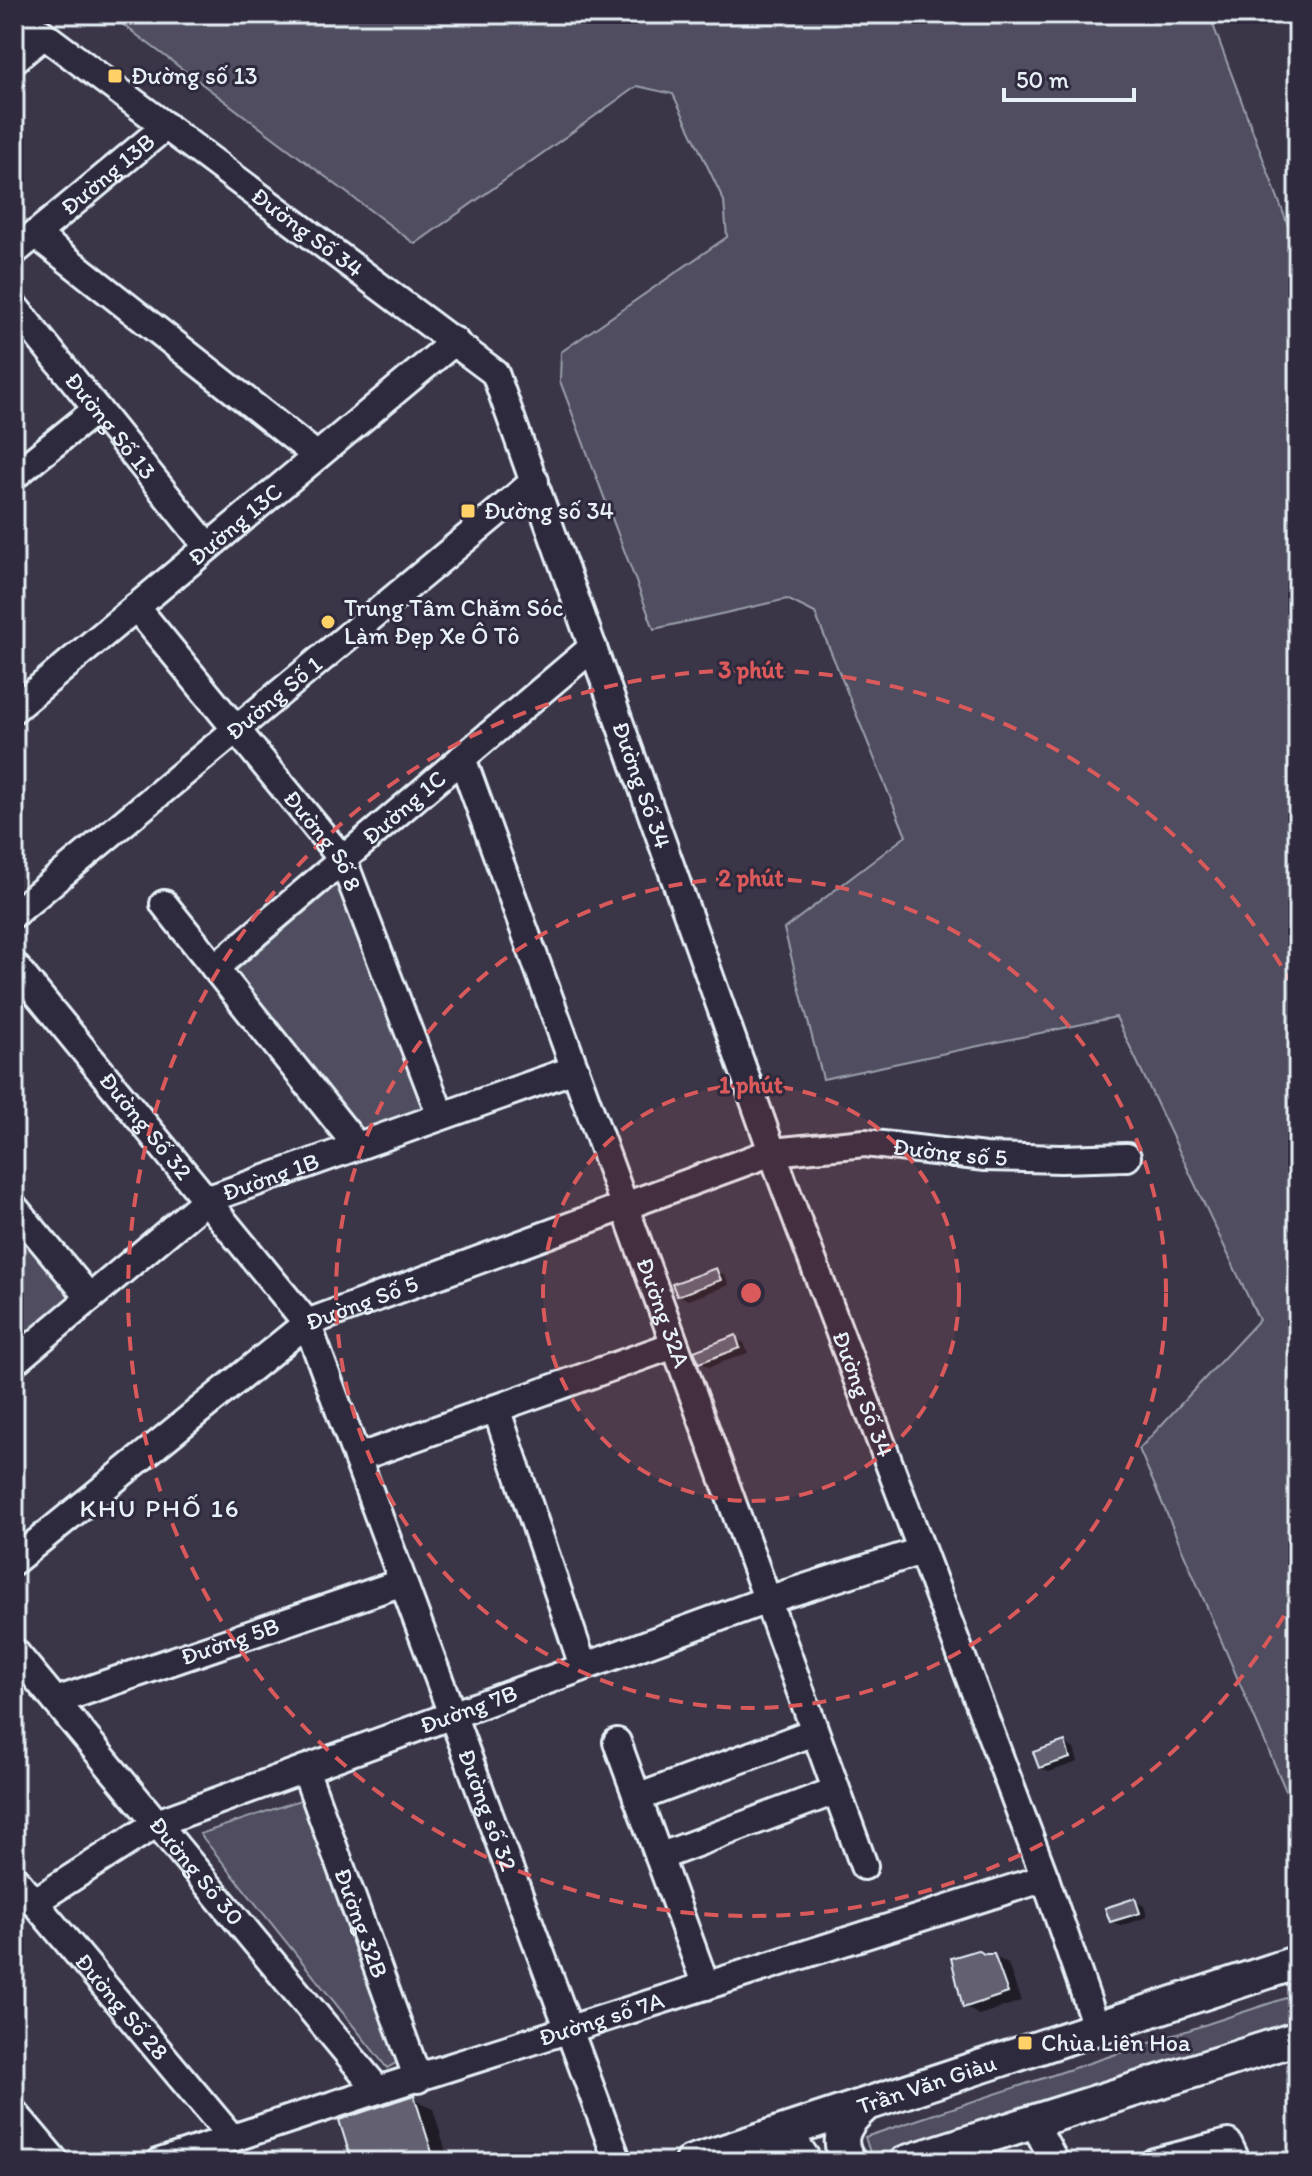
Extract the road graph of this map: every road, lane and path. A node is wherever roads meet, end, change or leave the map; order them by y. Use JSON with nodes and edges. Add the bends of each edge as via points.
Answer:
{"nodes":[{"id":1,"x":16,"y":14,"type":"edge"},
{"id":2,"x":44,"y":35,"type":"junction"},
{"id":3,"x":14,"y":60,"type":"edge"},
{"id":4,"x":166,"y":126,"type":"junction"},
{"id":5,"x":35,"y":234,"type":"junction"},
{"id":6,"x":14,"y":252,"type":"edge"},
{"id":7,"x":14,"y":306,"type":"edge"},
{"id":8,"x":455,"y":341,"type":"junction"},
{"id":9,"x":97,"y":409,"type":"junction"},
{"id":10,"x":317,"y":456,"type":"junction"},
{"id":11,"x":14,"y":476,"type":"edge"},
{"id":12,"x":535,"y":481,"type":"junction"},
{"id":13,"x":208,"y":547,"type":"junction"},
{"id":14,"x":136,"y":607,"type":"junction"},
{"id":15,"x":593,"y":647,"type":"junction"},
{"id":16,"x":14,"y":709,"type":"edge"},
{"id":17,"x":236,"y":727,"type":"junction"},
{"id":18,"x":462,"y":758,"type":"junction"},
{"id":19,"x":343,"y":860,"type":"junction"},
{"id":20,"x":164,"y":904,"type":"dead end"},
{"id":21,"x":14,"y":914,"type":"edge"},
{"id":22,"x":14,"y":965,"type":"edge"},
{"id":23,"x":215,"y":968,"type":"junction"},
{"id":24,"x":575,"y":1069,"type":"junction"},
{"id":25,"x":441,"y":1116,"type":"junction"},
{"id":26,"x":357,"y":1146,"type":"junction"},
{"id":27,"x":772,"y":1152,"type":"junction"},
{"id":28,"x":1127,"y":1157,"type":"dead end"},
{"id":29,"x":206,"y":1200,"type":"junction"},
{"id":30,"x":624,"y":1206,"type":"junction"},
{"id":31,"x":14,"y":1207,"type":"edge"},
{"id":32,"x":90,"y":1298,"type":"junction"},
{"id":33,"x":307,"y":1323,"type":"junction"},
{"id":34,"x":674,"y":1345,"type":"junction"},
{"id":35,"x":14,"y":1362,"type":"edge"},
{"id":36,"x":496,"y":1408,"type":"junction"},
{"id":37,"x":357,"y":1458,"type":"junction"},
{"id":38,"x":921,"y":1551,"type":"junction"},
{"id":39,"x":14,"y":1561,"type":"edge"},
{"id":40,"x":403,"y":1582,"type":"junction"},
{"id":41,"x":767,"y":1600,"type":"junction"},
{"id":42,"x":14,"y":1651,"type":"edge"},
{"id":43,"x":583,"y":1666,"type":"junction"},
{"id":44,"x":56,"y":1701,"type":"junction"},
{"id":45,"x":452,"y":1714,"type":"junction"},
{"id":46,"x":814,"y":1732,"type":"junction"},
{"id":47,"x":617,"y":1742,"type":"dead end"},
{"id":48,"x":305,"y":1769,"type":"junction"},
{"id":49,"x":835,"y":1791,"type":"junction"},
{"id":50,"x":637,"y":1798,"type":"junction"},
{"id":51,"x":157,"y":1823,"type":"junction"},
{"id":52,"x":659,"y":1857,"type":"junction"},
{"id":53,"x":864,"y":1866,"type":"dead end"},
{"id":54,"x":14,"y":1878,"type":"edge"},
{"id":55,"x":1045,"y":1878,"type":"junction"},
{"id":56,"x":34,"y":1902,"type":"junction"},
{"id":57,"x":1298,"y":1962,"type":"edge"},
{"id":58,"x":706,"y":1986,"type":"junction"},
{"id":59,"x":1097,"y":2029,"type":"junction"},
{"id":60,"x":569,"y":2031,"type":"junction"},
{"id":61,"x":1298,"y":2038,"type":"edge"},
{"id":62,"x":418,"y":2079,"type":"junction"},
{"id":63,"x":378,"y":2090,"type":"junction"},
{"id":64,"x":863,"y":2107,"type":"junction"},
{"id":65,"x":14,"y":2117,"type":"edge"},
{"id":66,"x":1033,"y":2121,"type":"junction"},
{"id":67,"x":771,"y":2136,"type":"junction"},
{"id":68,"x":231,"y":2137,"type":"junction"},
{"id":69,"x":967,"y":2153,"type":"edge"},
{"id":70,"x":1232,"y":2153,"type":"edge"},
{"id":71,"x":52,"y":2162,"type":"edge"},
{"id":72,"x":160,"y":2162,"type":"edge"},
{"id":73,"x":618,"y":2162,"type":"edge"},
{"id":74,"x":691,"y":2162,"type":"edge"},
{"id":75,"x":805,"y":2162,"type":"edge"},
{"id":76,"x":850,"y":2162,"type":"edge"},
{"id":77,"x":906,"y":2162,"type":"edge"},
{"id":78,"x":1055,"y":2162,"type":"edge"},
{"id":79,"x":1154,"y":2162,"type":"edge"}],
"edges":[{"from":1,"to":2,"type":"street","name":"Đường Số 34"},
{"from":2,"to":3,"type":"street"},
{"from":2,"to":4,"type":"street","name":"Đường Số 34"},
{"from":4,"to":5,"type":"street","name":"Đường 13B"},
{"from":4,"to":8,"type":"street","name":"Đường Số 34"},
{"from":5,"to":6,"type":"street","name":"Đường 13B"},
{"from":5,"to":10,"type":"street"},
{"from":7,"to":9,"type":"street","name":"Đường Số 13"},
{"from":8,"to":10,"type":"street","name":"Đường 13C"},
{"from":8,"to":12,"type":"street","name":"Đường Số 34","via":[[495,373]]},
{"from":9,"to":11,"type":"street"},
{"from":9,"to":13,"type":"street","name":"Đường Số 13"},
{"from":10,"to":13,"type":"street","name":"Đường 13C"},
{"from":12,"to":15,"type":"street","name":"Đường Số 34"},
{"from":12,"to":17,"type":"street","name":"Đường Số 1"},
{"from":13,"to":14,"type":"street","name":"Đường 13C"},
{"from":14,"to":16,"type":"street","name":"Đường 13C"},
{"from":14,"to":17,"type":"street","name":"Đường Số 8"},
{"from":15,"to":18,"type":"street","name":"Đường 1C"},
{"from":15,"to":27,"type":"street","name":"Đường Số 34"},
{"from":17,"to":19,"type":"street","name":"Đường Số 8"},
{"from":17,"to":21,"type":"street","name":"Đường Số 1"},
{"from":18,"to":19,"type":"street","name":"Đường 1C"},
{"from":18,"to":24,"type":"street","name":"Đường 32A"},
{"from":19,"to":23,"type":"street","name":"Đường 1C"},
{"from":19,"to":25,"type":"street","name":"Đường Số 8"},
{"from":20,"to":23,"type":"street"},
{"from":22,"to":29,"type":"street","name":"Đường Số 32"},
{"from":23,"to":26,"type":"street"},
{"from":24,"to":25,"type":"street","name":"Đường 1B"},
{"from":24,"to":30,"type":"street","name":"Đường 32A"},
{"from":25,"to":26,"type":"street","name":"Đường 1B"},
{"from":26,"to":29,"type":"street","name":"Đường 1B"},
{"from":27,"to":28,"type":"street","name":"Đường số 5","via":[[865,1143],[985,1157]]},
{"from":27,"to":30,"type":"street","name":"Đường Số 5"},
{"from":27,"to":38,"type":"street","name":"Đường Số 34"},
{"from":29,"to":32,"type":"street","name":"Đường 1B"},
{"from":29,"to":33,"type":"street","name":"Đường Số 32"},
{"from":30,"to":33,"type":"street","name":"Đường Số 5"},
{"from":30,"to":34,"type":"street","name":"Đường 32A"},
{"from":31,"to":32,"type":"street"},
{"from":32,"to":35,"type":"street","name":"Đường 1B"},
{"from":33,"to":37,"type":"street","name":"Đường số 32"},
{"from":33,"to":39,"type":"street","name":"Đường Số 5"},
{"from":34,"to":36,"type":"street"},
{"from":34,"to":41,"type":"street","name":"Đường 32A"},
{"from":36,"to":37,"type":"street"},
{"from":36,"to":43,"type":"street"},
{"from":37,"to":40,"type":"street","name":"Đường số 32"},
{"from":38,"to":41,"type":"street","name":"Đường 7B"},
{"from":38,"to":55,"type":"street","name":"Đường Số 34"},
{"from":40,"to":44,"type":"street","name":"Đường 5B"},
{"from":40,"to":45,"type":"street","name":"Đường số 32"},
{"from":41,"to":43,"type":"street","name":"Đường 7B"},
{"from":41,"to":46,"type":"street","name":"Đường 32A"},
{"from":42,"to":44,"type":"street","name":"Đường Số 30"},
{"from":43,"to":45,"type":"street","name":"Đường 7B"},
{"from":44,"to":51,"type":"street","name":"Đường Số 30"},
{"from":45,"to":48,"type":"street","name":"Đường 7B"},
{"from":45,"to":60,"type":"street","name":"Đường số 32"},
{"from":46,"to":49,"type":"street","name":"Đường 32A"},
{"from":46,"to":50,"type":"street"},
{"from":47,"to":50,"type":"street"},
{"from":48,"to":51,"type":"street","name":"Đường 7B"},
{"from":48,"to":62,"type":"street","name":"Đường 32B"},
{"from":49,"to":52,"type":"street"},
{"from":49,"to":53,"type":"street","name":"Đường 32A"},
{"from":50,"to":52,"type":"street"},
{"from":51,"to":56,"type":"street","name":"Đường 7B"},
{"from":51,"to":63,"type":"street","name":"Đường Số 30"},
{"from":52,"to":58,"type":"street"},
{"from":54,"to":56,"type":"street","name":"Đường Số 28"},
{"from":55,"to":58,"type":"street","name":"Đường số 7A"},
{"from":55,"to":59,"type":"street","name":"Đường Số 34"},
{"from":56,"to":68,"type":"street","name":"Đường Số 28"},
{"from":57,"to":59,"type":"main road","name":"Trần Văn Giàu"},
{"from":58,"to":60,"type":"street","name":"Đường số 7A"},
{"from":59,"to":64,"type":"main road","name":"Trần Văn Giàu"},
{"from":60,"to":62,"type":"street","name":"Đường số 7A"},
{"from":60,"to":73,"type":"street","name":"Đường số 32"},
{"from":61,"to":66,"type":"main road"},
{"from":62,"to":63,"type":"street","name":"Đường số 7A"},
{"from":63,"to":68,"type":"street","name":"Đường số 7A"},
{"from":64,"to":67,"type":"main road","name":"Trần Văn Giàu"},
{"from":64,"to":76,"type":"main road","via":[[842,2134]]},
{"from":65,"to":71,"type":"main road"},
{"from":66,"to":69,"type":"main road"},
{"from":66,"to":78,"type":"street"},
{"from":67,"to":74,"type":"main road","name":"Trần Văn Giàu"},
{"from":67,"to":75,"type":"main road","via":[[795,2147]]},
{"from":68,"to":72,"type":"street","name":"Đường số 7A"},
{"from":69,"to":77,"type":"main road"},
{"from":70,"to":79,"type":"street"}]}
